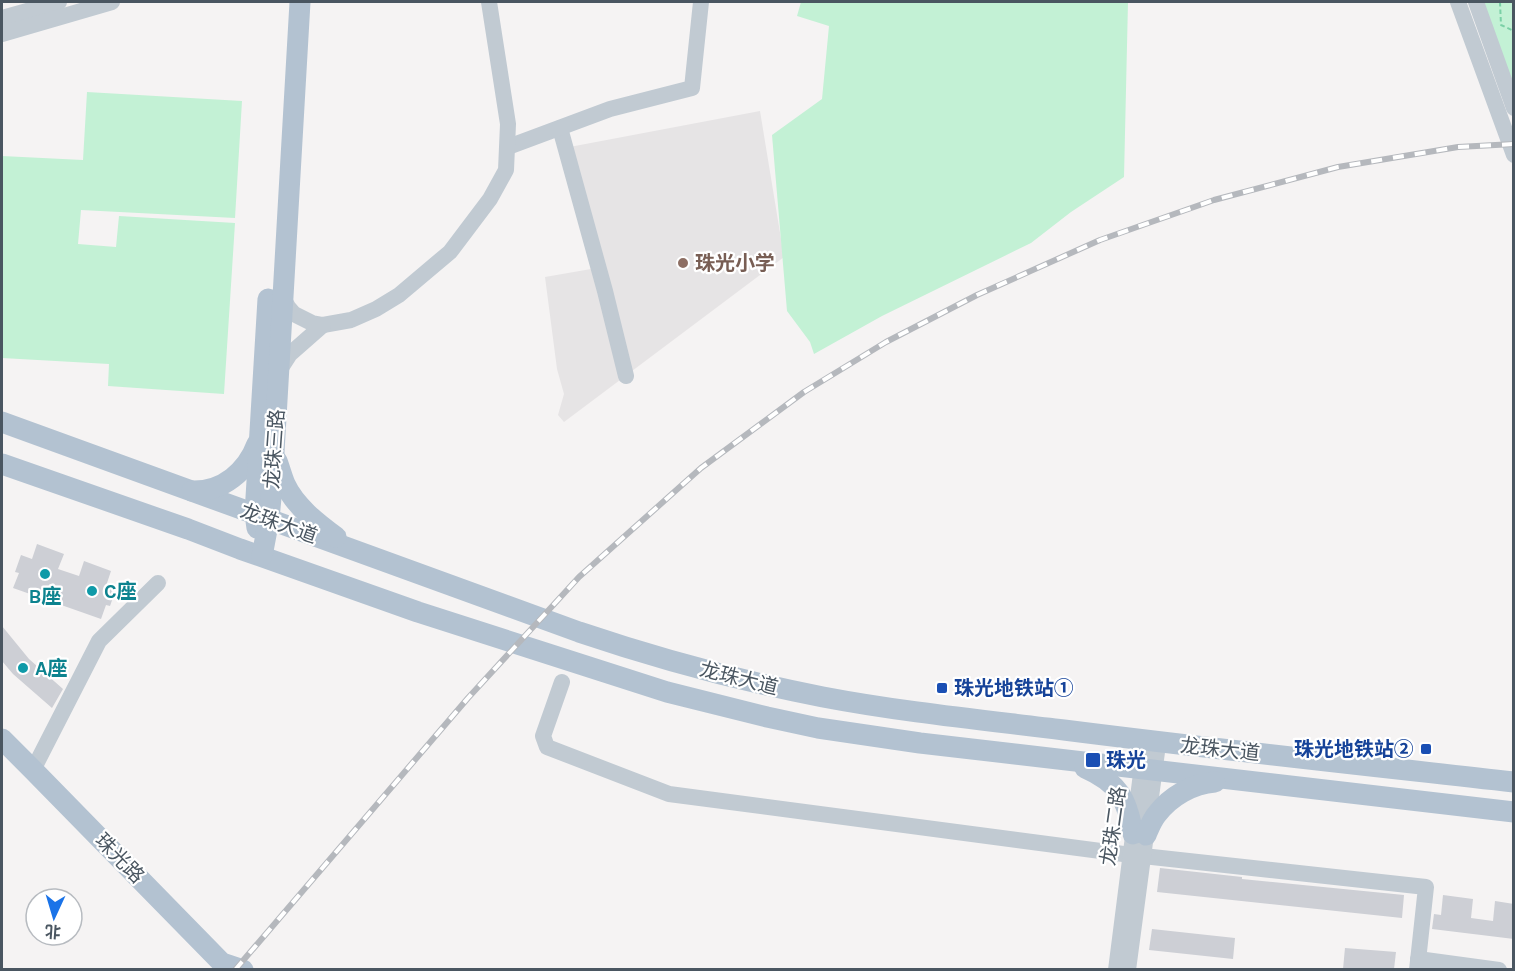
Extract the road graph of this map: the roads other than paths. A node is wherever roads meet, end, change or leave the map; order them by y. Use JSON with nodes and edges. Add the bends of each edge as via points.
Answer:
{"nodes":[{"id":1,"x":59,"y":2,"type":"edge"},
{"id":2,"x":112,"y":2,"type":"edge"},
{"id":3,"x":286,"y":2,"type":"edge"},
{"id":4,"x":300,"y":2,"type":"edge"},
{"id":5,"x":489,"y":2,"type":"edge"},
{"id":6,"x":700,"y":2,"type":"edge"},
{"id":7,"x":1458,"y":2,"type":"edge"},
{"id":8,"x":1476,"y":2,"type":"edge"},
{"id":9,"x":2,"y":18,"type":"edge"},
{"id":10,"x":2,"y":34,"type":"edge"},
{"id":11,"x":1514,"y":108,"type":"edge"},
{"id":12,"x":560,"y":128,"type":"junction"},
{"id":13,"x":508,"y":147,"type":"junction"},
{"id":14,"x":1514,"y":155,"type":"edge"},
{"id":15,"x":283,"y":298,"type":"junction"},
{"id":16,"x":323,"y":325,"type":"junction"},
{"id":17,"x":279,"y":371,"type":"junction"},
{"id":18,"x":626,"y":376,"type":"dead end"},
{"id":19,"x":2,"y":422,"type":"edge"},
{"id":20,"x":267,"y":436,"type":"junction"},
{"id":21,"x":2,"y":464,"type":"edge"},
{"id":22,"x":189,"y":490,"type":"junction"},
{"id":23,"x":262,"y":517,"type":"junction"},
{"id":24,"x":356,"y":551,"type":"junction"},
{"id":25,"x":262,"y":556,"type":"junction"},
{"id":26,"x":158,"y":583,"type":"dead end"},
{"id":27,"x":562,"y":682,"type":"dead end"},
{"id":28,"x":2,"y":739,"type":"edge"},
{"id":29,"x":1152,"y":741,"type":"junction"},
{"id":30,"x":1071,"y":761,"type":"junction"},
{"id":31,"x":33,"y":770,"type":"junction"},
{"id":32,"x":1148,"y":770,"type":"junction"},
{"id":33,"x":1231,"y":780,"type":"junction"},
{"id":34,"x":1514,"y":782,"type":"edge"},
{"id":35,"x":1514,"y":812,"type":"edge"},
{"id":36,"x":1138,"y":845,"type":"junction"},
{"id":37,"x":1417,"y":964,"type":"edge"},
{"id":38,"x":218,"y":966,"type":"edge"},
{"id":39,"x":243,"y":969,"type":"edge"},
{"id":40,"x":1116,"y":969,"type":"edge"},
{"id":41,"x":1128,"y":969,"type":"edge"},
{"id":42,"x":1499,"y":969,"type":"edge"}],
"edges":[{"from":1,"to":9,"type":"street"},
{"from":2,"to":10,"type":"street"},
{"from":3,"to":20,"type":"main road","name":"龙珠三路"},
{"from":4,"to":15,"type":"main road","name":"龙珠三路"},
{"from":5,"to":13,"type":"street"},
{"from":6,"to":12,"type":"street","via":[[692,88]]},
{"from":7,"to":14,"type":"street"},
{"from":8,"to":11,"type":"street"},
{"from":12,"to":13,"type":"street"},
{"from":12,"to":18,"type":"street"},
{"from":13,"to":16,"type":"street","via":[[506,170],[490,199],[450,252],[376,309],[351,320]]},
{"from":15,"to":16,"type":"street","via":[[294,314]]},
{"from":15,"to":17,"type":"main road","name":"龙珠三路"},
{"from":16,"to":17,"type":"street","via":[[290,354]]},
{"from":17,"to":20,"type":"main road","name":"龙珠三路"},
{"from":19,"to":22,"type":"main road","name":"龙珠大道"},
{"from":20,"to":22,"type":"main road","via":[[239,473],[225,483]]},
{"from":20,"to":23,"type":"main road","name":"龙珠三路"},
{"from":20,"to":24,"type":"main road","via":[[285,485],[296,501],[327,531]]},
{"from":21,"to":25,"type":"main road","name":"龙珠大道"},
{"from":22,"to":23,"type":"main road","name":"龙珠大道"},
{"from":23,"to":24,"type":"main road","name":"龙珠大道"},
{"from":23,"to":25,"type":"main road","name":"龙珠三路"},
{"from":24,"to":29,"type":"main road","name":"龙珠大道","via":[[598,638],[725,676],[874,706]]},
{"from":25,"to":30,"type":"main road","name":"龙珠大道","via":[[429,616],[717,706],[869,736]]},
{"from":26,"to":31,"type":"street","via":[[99,641]]},
{"from":27,"to":36,"type":"street","via":[[543,736],[547,747],[669,794]]},
{"from":28,"to":31,"type":"main road","name":"珠光路"},
{"from":29,"to":32,"type":"street","name":"龙珠二路","via":[[1144,750]]},
{"from":29,"to":34,"type":"main road","name":"龙珠大道"},
{"from":30,"to":32,"type":"main road","name":"龙珠大道"},
{"from":30,"to":36,"type":"main road","via":[[1109,781],[1122,796]]},
{"from":31,"to":38,"type":"main road","name":"珠光路"},
{"from":32,"to":33,"type":"main road","name":"龙珠大道"},
{"from":32,"to":36,"type":"street","name":"龙珠二路"},
{"from":33,"to":35,"type":"main road","name":"龙珠大道"},
{"from":33,"to":36,"type":"main road","via":[[1185,790],[1168,801]]},
{"from":36,"to":37,"type":"street","via":[[1426,887]]},
{"from":36,"to":40,"type":"street","name":"龙珠二路"},
{"from":36,"to":41,"type":"street","name":"龙珠二路"},
{"from":37,"to":42,"type":"street"},
{"from":38,"to":39,"type":"main road","name":"珠光路"}]}
